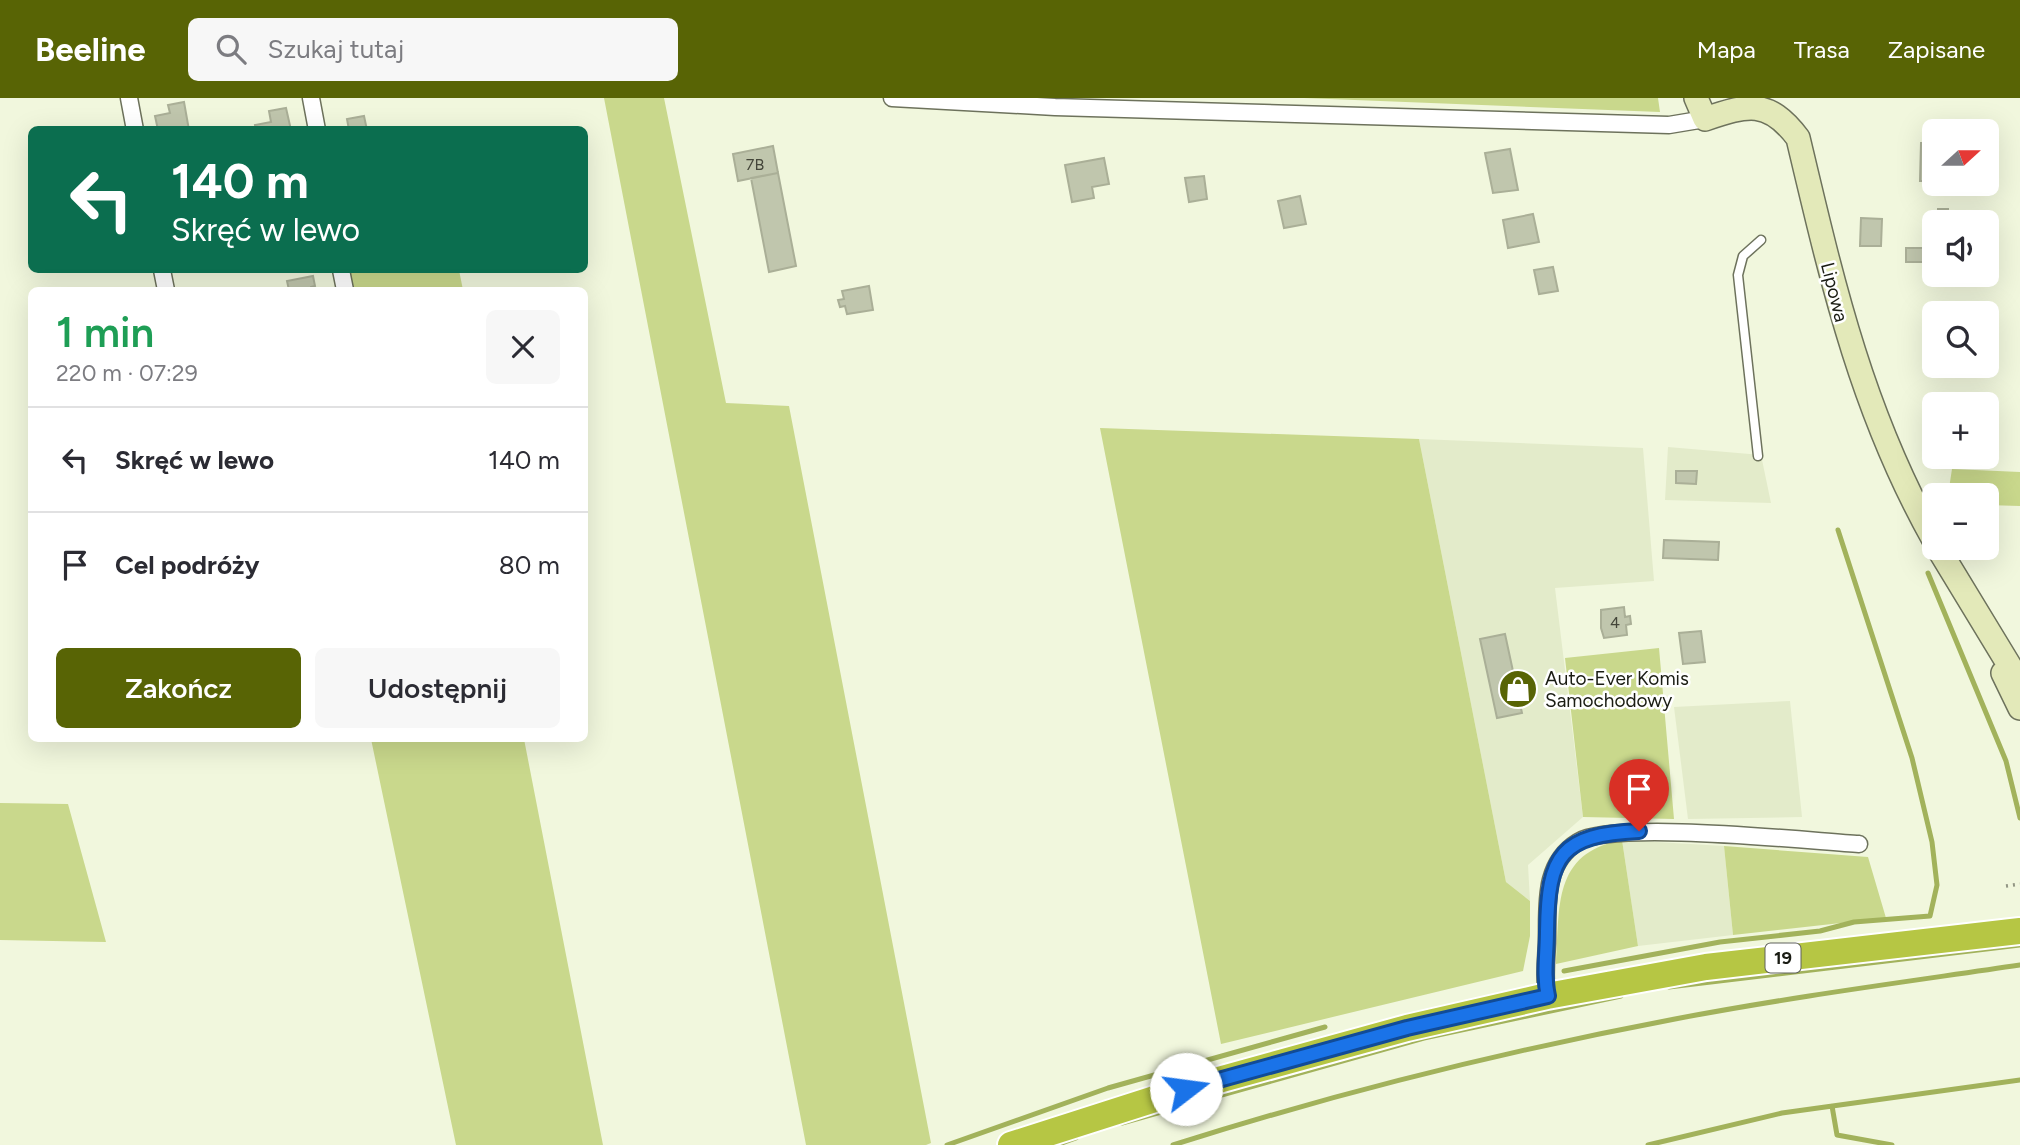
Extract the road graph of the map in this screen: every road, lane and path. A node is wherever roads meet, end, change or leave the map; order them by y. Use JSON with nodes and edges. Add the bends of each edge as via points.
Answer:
{"nodes":[{"id":1,"x":129,"y":98,"type":"edge"},
{"id":2,"x":311,"y":98,"type":"edge"},
{"id":3,"x":892,"y":98,"type":"edge"},
{"id":4,"x":1701,"y":108,"type":"edge"},
{"id":5,"x":134,"y":126,"type":"edge"},
{"id":6,"x":316,"y":126,"type":"edge"},
{"id":7,"x":1761,"y":240,"type":"dead end"},
{"id":8,"x":1758,"y":456,"type":"dead end"},
{"id":9,"x":1922,"y":515,"type":"edge"},
{"id":10,"x":1945,"y":560,"type":"edge"},
{"id":11,"x":1970,"y":603,"type":"junction"},
{"id":12,"x":2020,"y":683,"type":"edge"},
{"id":13,"x":2020,"y":708,"type":"edge"},
{"id":14,"x":1859,"y":844,"type":"dead end"},
{"id":15,"x":2020,"y":884,"type":"edge"},
{"id":16,"x":2006,"y":887,"type":"dead end"},
{"id":17,"x":2020,"y":931,"type":"edge"},
{"id":18,"x":1548,"y":996,"type":"junction"},
{"id":19,"x":1011,"y":1145,"type":"edge"}],
"edges":[{"from":1,"to":5,"type":"street"},
{"from":2,"to":6,"type":"street"},
{"from":3,"to":4,"type":"street","via":[[1669,125]]},
{"from":4,"to":9,"type":"main road","name":"Lipowa","via":[[1752,106],[1778,117],[1798,138],[1845,333],[1877,423]]},
{"from":7,"to":8,"type":"lane","via":[[1743,256],[1738,275]]},
{"from":10,"to":11,"type":"main road","name":"Lipowa"},
{"from":11,"to":12,"type":"main road"},
{"from":11,"to":13,"type":"main road"},
{"from":14,"to":18,"type":"street","via":[[1639,831],[1577,842],[1554,871],[1547,891]]},
{"from":15,"to":16,"type":"path"},
{"from":17,"to":18,"type":"highway","number":"19","via":[[1706,967]]},
{"from":18,"to":19,"type":"highway","number":"19","via":[[1407,1028],[1199,1085]]}]}
